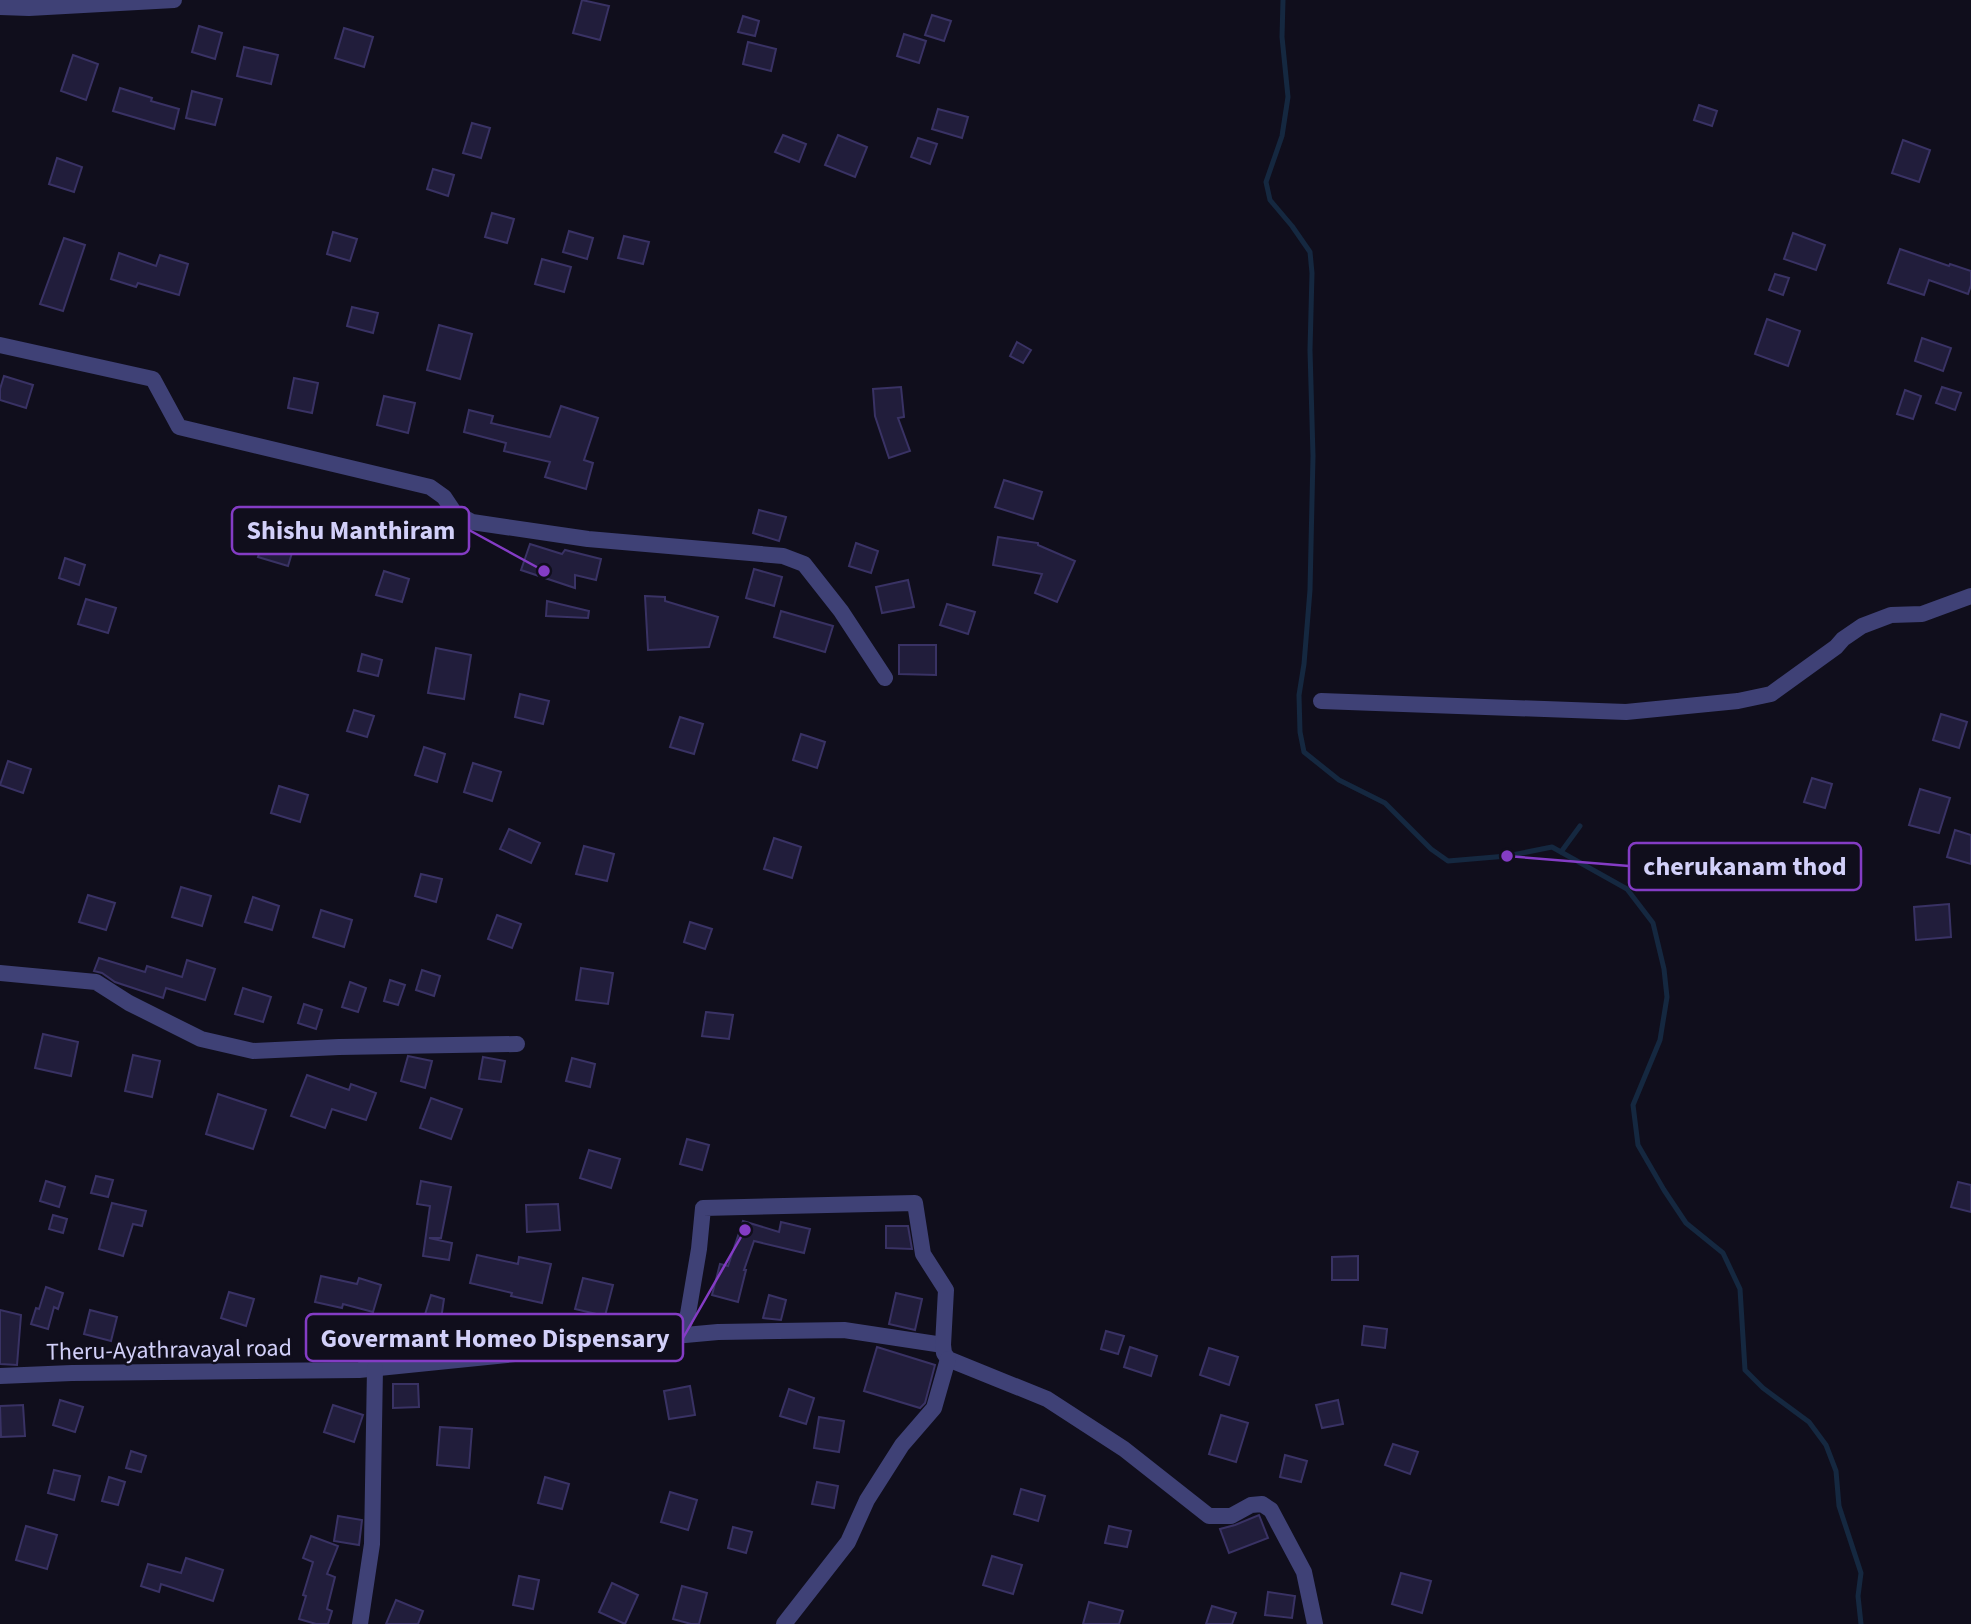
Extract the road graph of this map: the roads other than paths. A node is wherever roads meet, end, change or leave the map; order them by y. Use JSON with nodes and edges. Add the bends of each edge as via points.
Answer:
{"nodes":[{"id":1,"x":174,"y":0,"type":"edge"},
{"id":2,"x":0,"y":8,"type":"edge"},
{"id":3,"x":0,"y":345,"type":"edge"},
{"id":4,"x":1971,"y":596,"type":"edge"},
{"id":5,"x":885,"y":677,"type":"dead end"},
{"id":6,"x":1321,"y":701,"type":"dead end"},
{"id":7,"x":0,"y":973,"type":"edge"},
{"id":8,"x":517,"y":1044,"type":"dead end"},
{"id":9,"x":674,"y":1336,"type":"junction"},
{"id":10,"x":946,"y":1352,"type":"junction"},
{"id":11,"x":375,"y":1368,"type":"junction"},
{"id":12,"x":0,"y":1376,"type":"edge"},
{"id":13,"x":360,"y":1624,"type":"edge"},
{"id":14,"x":784,"y":1624,"type":"edge"},
{"id":15,"x":1315,"y":1624,"type":"edge"}],
"edges":[{"from":1,"to":2,"type":"street"},
{"from":3,"to":5,"type":"street","via":[[153,379],[179,427],[430,487],[454,512],[472,522],[588,539],[783,556],[804,564]]},
{"from":4,"to":6,"type":"street","via":[[1922,614],[1891,615],[1861,626],[1771,694],[1738,701],[1626,712]]},
{"from":7,"to":8,"type":"street","via":[[96,982],[201,1039],[253,1051]]},
{"from":9,"to":10,"type":"street","name":"Theru-Ayathravayal road","via":[[844,1329]]},
{"from":9,"to":10,"type":"street","via":[[688,1314],[703,1208],[915,1203],[923,1254],[946,1290]]},
{"from":9,"to":11,"type":"street","name":"Theru-Ayathravayal road"},
{"from":10,"to":14,"type":"street","via":[[934,1408],[902,1445],[867,1500],[848,1542]]},
{"from":10,"to":15,"type":"street","via":[[1047,1399],[1124,1449],[1209,1516],[1231,1516],[1251,1505],[1262,1504],[1271,1510],[1304,1572]]},
{"from":11,"to":12,"type":"street","name":"Theru-Ayathravayal road"},
{"from":11,"to":13,"type":"street","via":[[372,1544]]}]}
